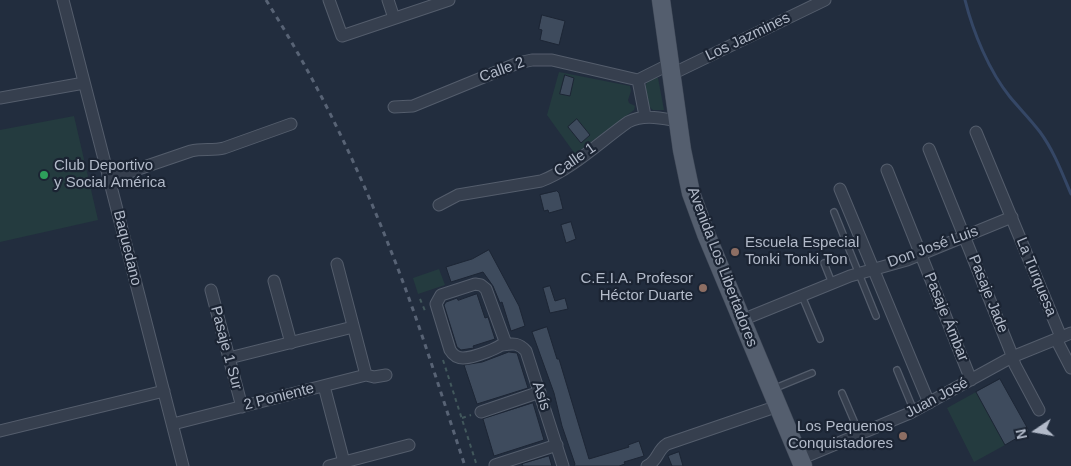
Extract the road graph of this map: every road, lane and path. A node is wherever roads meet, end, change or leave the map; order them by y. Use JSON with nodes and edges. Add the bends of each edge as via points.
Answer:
{"nodes":[{"id":1,"x":63,"y":0,"type":"edge"},
{"id":2,"x":329,"y":0,"type":"edge"},
{"id":3,"x":388,"y":0,"type":"edge"},
{"id":4,"x":447,"y":0,"type":"edge"},
{"id":5,"x":661,"y":0,"type":"edge"},
{"id":6,"x":825,"y":0,"type":"edge"},
{"id":7,"x":394,"y":18,"type":"junction"},
{"id":8,"x":671,"y":69,"type":"junction"},
{"id":9,"x":638,"y":80,"type":"junction"},
{"id":10,"x":84,"y":83,"type":"junction"},
{"id":11,"x":0,"y":98,"type":"edge"},
{"id":12,"x":394,"y":107,"type":"dead end"},
{"id":13,"x":645,"y":116,"type":"junction"},
{"id":14,"x":678,"y":121,"type":"junction"},
{"id":15,"x":291,"y":124,"type":"dead end"},
{"id":16,"x":976,"y":132,"type":"dead end"},
{"id":17,"x":929,"y":149,"type":"dead end"},
{"id":18,"x":887,"y":170,"type":"dead end"},
{"id":19,"x":109,"y":179,"type":"junction"},
{"id":20,"x":840,"y":189,"type":"dead end"},
{"id":21,"x":439,"y":205,"type":"dead end"},
{"id":22,"x":834,"y":212,"type":"dead end"},
{"id":23,"x":1012,"y":217,"type":"junction"},
{"id":24,"x":964,"y":237,"type":"junction"},
{"id":25,"x":921,"y":255,"type":"junction"},
{"id":26,"x":824,"y":263,"type":"dead end"},
{"id":27,"x":337,"y":264,"type":"dead end"},
{"id":28,"x":873,"y":268,"type":"junction"},
{"id":29,"x":858,"y":273,"type":"junction"},
{"id":30,"x":274,"y":281,"type":"dead end"},
{"id":31,"x":832,"y":283,"type":"junction"},
{"id":32,"x":211,"y":290,"type":"dead end"},
{"id":33,"x":802,"y":296,"type":"junction"},
{"id":34,"x":420,"y":299,"type":"dead end"},
{"id":35,"x":876,"y":316,"type":"dead end"},
{"id":36,"x":742,"y":320,"type":"junction"},
{"id":37,"x":429,"y":321,"type":"dead end"},
{"id":38,"x":354,"y":327,"type":"junction"},
{"id":39,"x":1063,"y":337,"type":"edge"},
{"id":40,"x":820,"y":339,"type":"dead end"},
{"id":41,"x":290,"y":343,"type":"junction"},
{"id":42,"x":503,"y":345,"type":"junction"},
{"id":43,"x":441,"y":354,"type":"dead end"},
{"id":44,"x":1012,"y":357,"type":"junction"},
{"id":45,"x":229,"y":358,"type":"junction"},
{"id":46,"x":1071,"y":368,"type":"edge"},
{"id":47,"x":897,"y":370,"type":"dead end"},
{"id":48,"x":812,"y":373,"type":"dead end"},
{"id":49,"x":386,"y":374,"type":"dead end"},
{"id":50,"x":366,"y":375,"type":"junction"},
{"id":51,"x":971,"y":380,"type":"junction"},
{"id":52,"x":324,"y":386,"type":"junction"},
{"id":53,"x":771,"y":390,"type":"junction"},
{"id":54,"x":164,"y":391,"type":"junction"},
{"id":55,"x":540,"y":392,"type":"junction"},
{"id":56,"x":842,"y":393,"type":"dead end"},
{"id":57,"x":929,"y":403,"type":"junction"},
{"id":58,"x":778,"y":406,"type":"junction"},
{"id":59,"x":242,"y":407,"type":"junction"},
{"id":60,"x":1039,"y":410,"type":"dead end"},
{"id":61,"x":914,"y":411,"type":"junction"},
{"id":62,"x":481,"y":412,"type":"dead end"},
{"id":63,"x":173,"y":424,"type":"junction"},
{"id":64,"x":0,"y":430,"type":"edge"},
{"id":65,"x":860,"y":434,"type":"junction"},
{"id":66,"x":409,"y":445,"type":"dead end"},
{"id":67,"x":557,"y":445,"type":"junction"},
{"id":68,"x":657,"y":461,"type":"edge"},
{"id":69,"x":802,"y":462,"type":"edge"},
{"id":70,"x":345,"y":464,"type":"edge"},
{"id":71,"x":183,"y":466,"type":"edge"},
{"id":72,"x":328,"y":466,"type":"edge"},
{"id":73,"x":477,"y":466,"type":"edge"},
{"id":74,"x":495,"y":466,"type":"edge"},
{"id":75,"x":563,"y":466,"type":"edge"},
{"id":76,"x":647,"y":466,"type":"edge"}],
"edges":[{"from":1,"to":10,"type":"street","name":"Baquedano"},
{"from":2,"to":7,"type":"street","via":[[342,36]]},
{"from":3,"to":7,"type":"street"},
{"from":4,"to":7,"type":"street"},
{"from":5,"to":8,"type":"main road","name":"Avenida Los Libertadores"},
{"from":6,"to":8,"type":"street","name":"Los Jazmines"},
{"from":8,"to":9,"type":"street"},
{"from":8,"to":14,"type":"main road","name":"Avenida Los Libertadores"},
{"from":9,"to":12,"type":"street","name":"Calle 2","via":[[552,60],[532,60],[412,106]]},
{"from":9,"to":13,"type":"street"},
{"from":10,"to":11,"type":"street"},
{"from":10,"to":19,"type":"street","name":"Baquedano"},
{"from":13,"to":14,"type":"street"},
{"from":13,"to":21,"type":"street","name":"Calle 1","via":[[628,122],[551,177],[458,195]]},
{"from":14,"to":36,"type":"main road","name":"Avenida Los Libertadores","via":[[691,193]]},
{"from":15,"to":19,"type":"street","via":[[224,148],[191,151]]},
{"from":16,"to":23,"type":"street","name":"La Turquesa"},
{"from":17,"to":24,"type":"street","name":"Pasaje Jade"},
{"from":18,"to":25,"type":"street","name":"Pasaje Ámbar"},
{"from":19,"to":54,"type":"street","name":"Baquedano"},
{"from":20,"to":28,"type":"street"},
{"from":22,"to":29,"type":"lane"},
{"from":23,"to":24,"type":"street","name":"Don José Luis"},
{"from":23,"to":39,"type":"street","name":"La Turquesa"},
{"from":24,"to":25,"type":"street","name":"Don José Luis"},
{"from":24,"to":44,"type":"street","name":"Pasaje Jade"},
{"from":25,"to":28,"type":"street","name":"Don José Luis"},
{"from":25,"to":51,"type":"street","name":"Pasaje Ámbar"},
{"from":26,"to":31,"type":"lane"},
{"from":27,"to":38,"type":"street"},
{"from":28,"to":29,"type":"street","name":"Don José Luis"},
{"from":28,"to":57,"type":"street"},
{"from":29,"to":31,"type":"street","name":"Don José Luis"},
{"from":29,"to":35,"type":"lane"},
{"from":30,"to":41,"type":"street"},
{"from":31,"to":33,"type":"street","name":"Don José Luis"},
{"from":32,"to":45,"type":"street","name":"Pasaje 1 Sur"},
{"from":33,"to":36,"type":"street","name":"Don José Luis"},
{"from":33,"to":40,"type":"lane"},
{"from":34,"to":37,"type":"path"},
{"from":36,"to":53,"type":"main road","name":"Avenida Los Libertadores"},
{"from":38,"to":41,"type":"street"},
{"from":38,"to":50,"type":"street"},
{"from":39,"to":44,"type":"street","name":"Juan José"},
{"from":39,"to":46,"type":"street","name":"La Turquesa"},
{"from":41,"to":45,"type":"street"},
{"from":42,"to":42,"type":"street","via":[[467,358],[454,355],[436,308],[439,297],[475,284],[484,287],[503,332]]},
{"from":42,"to":55,"type":"street","name":"Asís","via":[[513,343],[523,347]]},
{"from":43,"to":73,"type":"path"},
{"from":44,"to":51,"type":"street","name":"Juan José"},
{"from":44,"to":60,"type":"street","name":"Pasaje Jade"},
{"from":45,"to":59,"type":"street","name":"Pasaje 1 Sur"},
{"from":47,"to":61,"type":"lane"},
{"from":48,"to":53,"type":"lane"},
{"from":49,"to":50,"type":"street","name":"2 Poniente"},
{"from":50,"to":52,"type":"street","name":"2 Poniente"},
{"from":51,"to":57,"type":"street","name":"Juan José"},
{"from":52,"to":59,"type":"street","name":"2 Poniente"},
{"from":52,"to":70,"type":"street"},
{"from":53,"to":58,"type":"main road","name":"Avenida Los Libertadores"},
{"from":54,"to":63,"type":"street","name":"Baquedano"},
{"from":54,"to":64,"type":"street"},
{"from":55,"to":62,"type":"street"},
{"from":55,"to":67,"type":"street","name":"Asís"},
{"from":56,"to":65,"type":"lane"},
{"from":57,"to":61,"type":"street","name":"Juan José"},
{"from":58,"to":68,"type":"street","via":[[667,444],[660,449]]},
{"from":58,"to":69,"type":"main road","name":"Avenida Los Libertadores"},
{"from":59,"to":63,"type":"street","name":"2 Poniente"},
{"from":61,"to":65,"type":"street","name":"Juan José"},
{"from":63,"to":71,"type":"street","name":"Baquedano"},
{"from":65,"to":69,"type":"street","name":"Juan José"},
{"from":66,"to":70,"type":"street"},
{"from":67,"to":74,"type":"street"},
{"from":67,"to":75,"type":"street","name":"Asís"},
{"from":68,"to":76,"type":"street"},
{"from":70,"to":72,"type":"street"}]}
